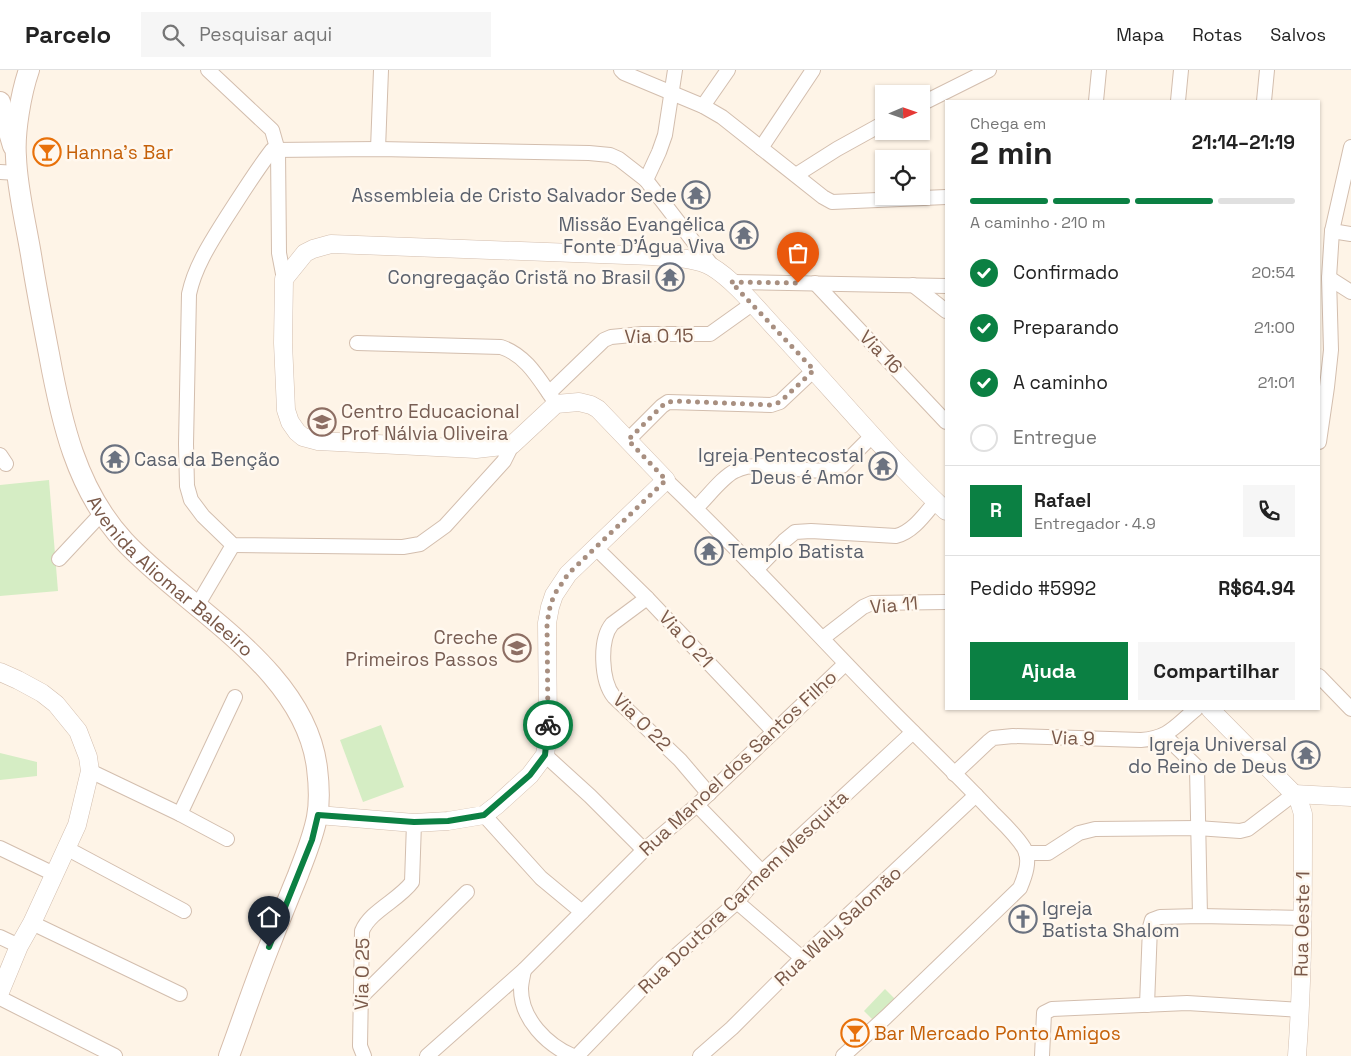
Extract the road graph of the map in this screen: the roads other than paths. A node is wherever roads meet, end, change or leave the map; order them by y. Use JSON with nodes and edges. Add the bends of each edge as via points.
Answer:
{"nodes":[{"id":1,"x":29,"y":70,"type":"edge"},
{"id":2,"x":208,"y":70,"type":"edge"},
{"id":3,"x":381,"y":70,"type":"edge"},
{"id":4,"x":675,"y":70,"type":"edge"},
{"id":5,"x":728,"y":70,"type":"edge"},
{"id":6,"x":813,"y":70,"type":"edge"},
{"id":7,"x":989,"y":70,"type":"edge"},
{"id":8,"x":1099,"y":70,"type":"edge"},
{"id":9,"x":1181,"y":70,"type":"edge"},
{"id":10,"x":1267,"y":70,"type":"edge"},
{"id":11,"x":622,"y":72,"type":"edge"},
{"id":12,"x":672,"y":94,"type":"junction"},
{"id":13,"x":930,"y":100,"type":"edge"},
{"id":14,"x":1096,"y":100,"type":"edge"},
{"id":15,"x":1178,"y":100,"type":"edge"},
{"id":16,"x":1264,"y":100,"type":"edge"},
{"id":17,"x":0,"y":102,"type":"edge"},
{"id":18,"x":704,"y":106,"type":"junction"},
{"id":19,"x":875,"y":128,"type":"edge"},
{"id":20,"x":1351,"y":147,"type":"edge"},
{"id":21,"x":761,"y":148,"type":"junction"},
{"id":22,"x":378,"y":149,"type":"junction"},
{"id":23,"x":278,"y":151,"type":"junction"},
{"id":24,"x":11,"y":167,"type":"edge"},
{"id":25,"x":796,"y":175,"type":"junction"},
{"id":26,"x":646,"y":180,"type":"junction"},
{"id":27,"x":945,"y":197,"type":"edge"},
{"id":28,"x":1332,"y":231,"type":"junction"},
{"id":29,"x":1351,"y":234,"type":"edge"},
{"id":30,"x":713,"y":267,"type":"junction"},
{"id":31,"x":1329,"y":278,"type":"junction"},
{"id":32,"x":284,"y":279,"type":"junction"},
{"id":33,"x":731,"y":282,"type":"junction"},
{"id":34,"x":815,"y":283,"type":"junction"},
{"id":35,"x":913,"y":285,"type":"junction"},
{"id":36,"x":945,"y":286,"type":"edge"},
{"id":37,"x":1351,"y":292,"type":"edge"},
{"id":38,"x":752,"y":304,"type":"junction"},
{"id":39,"x":945,"y":310,"type":"edge"},
{"id":40,"x":357,"y":343,"type":"dead end"},
{"id":41,"x":814,"y":370,"type":"junction"},
{"id":42,"x":552,"y":398,"type":"junction"},
{"id":43,"x":945,"y":421,"type":"edge"},
{"id":44,"x":873,"y":435,"type":"junction"},
{"id":45,"x":1320,"y":436,"type":"edge"},
{"id":46,"x":628,"y":440,"type":"junction"},
{"id":47,"x":512,"y":445,"type":"junction"},
{"id":48,"x":666,"y":480,"type":"junction"},
{"id":49,"x":941,"y":506,"type":"edge"},
{"id":50,"x":696,"y":508,"type":"junction"},
{"id":51,"x":102,"y":513,"type":"junction"},
{"id":52,"x":233,"y":545,"type":"junction"},
{"id":53,"x":596,"y":548,"type":"junction"},
{"id":54,"x":60,"y":559,"type":"dead end"},
{"id":55,"x":756,"y":570,"type":"junction"},
{"id":56,"x":647,"y":598,"type":"junction"},
{"id":57,"x":945,"y":602,"type":"edge"},
{"id":58,"x":197,"y":606,"type":"junction"},
{"id":59,"x":823,"y":638,"type":"junction"},
{"id":60,"x":845,"y":664,"type":"junction"},
{"id":61,"x":0,"y":672,"type":"edge"},
{"id":62,"x":1320,"y":677,"type":"edge"},
{"id":63,"x":235,"y":697,"type":"dead end"},
{"id":64,"x":1351,"y":709,"type":"edge"},
{"id":65,"x":1195,"y":710,"type":"edge"},
{"id":66,"x":1211,"y":710,"type":"edge"},
{"id":67,"x":774,"y":732,"type":"junction"},
{"id":68,"x":913,"y":732,"type":"junction"},
{"id":69,"x":1164,"y":735,"type":"junction"},
{"id":70,"x":545,"y":755,"type":"junction"},
{"id":71,"x":90,"y":771,"type":"junction"},
{"id":72,"x":954,"y":774,"type":"junction"},
{"id":73,"x":708,"y":794,"type":"junction"},
{"id":74,"x":1294,"y":794,"type":"junction"},
{"id":75,"x":976,"y":795,"type":"junction"},
{"id":76,"x":1351,"y":797,"type":"edge"},
{"id":77,"x":697,"y":805,"type":"junction"},
{"id":78,"x":180,"y":814,"type":"junction"},
{"id":79,"x":318,"y":815,"type":"junction"},
{"id":80,"x":484,"y":815,"type":"junction"},
{"id":81,"x":414,"y":822,"type":"junction"},
{"id":82,"x":1197,"y":828,"type":"junction"},
{"id":83,"x":227,"y":839,"type":"dead end"},
{"id":84,"x":0,"y":848,"type":"edge"},
{"id":85,"x":66,"y":848,"type":"junction"},
{"id":86,"x":644,"y":850,"type":"junction"},
{"id":87,"x":1026,"y":853,"type":"junction"},
{"id":88,"x":762,"y":872,"type":"junction"},
{"id":89,"x":54,"y":874,"type":"junction"},
{"id":90,"x":467,"y":892,"type":"dead end"},
{"id":91,"x":737,"y":902,"type":"junction"},
{"id":92,"x":184,"y":911,"type":"dead end"},
{"id":93,"x":582,"y":912,"type":"junction"},
{"id":94,"x":1200,"y":916,"type":"junction"},
{"id":95,"x":1303,"y":918,"type":"junction"},
{"id":96,"x":32,"y":923,"type":"junction"},
{"id":97,"x":0,"y":937,"type":"edge"},
{"id":98,"x":19,"y":946,"type":"junction"},
{"id":99,"x":802,"y":958,"type":"junction"},
{"id":100,"x":524,"y":970,"type":"junction"},
{"id":101,"x":0,"y":992,"type":"edge"},
{"id":102,"x":180,"y":994,"type":"dead end"},
{"id":103,"x":362,"y":996,"type":"junction"},
{"id":104,"x":0,"y":998,"type":"edge"},
{"id":105,"x":1147,"y":1005,"type":"junction"},
{"id":106,"x":1301,"y":1010,"type":"junction"},
{"id":107,"x":562,"y":1054,"type":"edge"},
{"id":108,"x":116,"y":1056,"type":"edge"},
{"id":109,"x":229,"y":1056,"type":"edge"},
{"id":110,"x":364,"y":1056,"type":"edge"},
{"id":111,"x":427,"y":1056,"type":"edge"},
{"id":112,"x":577,"y":1056,"type":"edge"},
{"id":113,"x":700,"y":1056,"type":"edge"},
{"id":114,"x":843,"y":1056,"type":"edge"},
{"id":115,"x":1042,"y":1056,"type":"edge"},
{"id":116,"x":1297,"y":1056,"type":"edge"}],
"edges":[{"from":1,"to":24,"type":"main road","name":"Avenida Aliomar Baleeiro"},
{"from":2,"to":23,"type":"street","via":[[272,130]]},
{"from":3,"to":22,"type":"street"},
{"from":4,"to":12,"type":"street"},
{"from":5,"to":18,"type":"street"},
{"from":6,"to":21,"type":"street"},
{"from":7,"to":13,"type":"street"},
{"from":8,"to":14,"type":"street"},
{"from":9,"to":15,"type":"street"},
{"from":10,"to":16,"type":"street"},
{"from":11,"to":12,"type":"street"},
{"from":12,"to":18,"type":"street"},
{"from":12,"to":26,"type":"street","via":[[665,135]]},
{"from":17,"to":24,"type":"main road"},
{"from":18,"to":21,"type":"street"},
{"from":19,"to":25,"type":"street"},
{"from":20,"to":28,"type":"street"},
{"from":21,"to":25,"type":"street"},
{"from":22,"to":23,"type":"street"},
{"from":22,"to":26,"type":"street","via":[[610,155]]},
{"from":23,"to":32,"type":"street","via":[[279,253]]},
{"from":23,"to":52,"type":"street","via":[[272,150],[264,161],[210,245],[189,294],[187,486],[203,516]]},
{"from":24,"to":51,"type":"main road","name":"Avenida Aliomar Baleeiro","via":[[59,408],[74,457]]},
{"from":25,"to":27,"type":"street","via":[[823,197],[835,202]]},
{"from":26,"to":30,"type":"street"},
{"from":28,"to":29,"type":"street"},
{"from":28,"to":31,"type":"street"},
{"from":30,"to":32,"type":"street","via":[[696,261],[652,256],[331,244],[305,253]]},
{"from":30,"to":33,"type":"street"},
{"from":31,"to":37,"type":"street"},
{"from":31,"to":45,"type":"street","via":[[1331,350]]},
{"from":32,"to":47,"type":"street","via":[[286,410],[290,422],[303,437],[318,441],[476,449]]},
{"from":33,"to":34,"type":"street"},
{"from":33,"to":38,"type":"street"},
{"from":34,"to":35,"type":"street"},
{"from":34,"to":43,"type":"street","name":"Via 16"},
{"from":35,"to":36,"type":"street"},
{"from":35,"to":39,"type":"street"},
{"from":38,"to":41,"type":"street"},
{"from":38,"to":42,"type":"street","name":"Via O 15","via":[[710,334],[642,334],[604,340]]},
{"from":40,"to":42,"type":"street","via":[[501,347],[516,353]]},
{"from":41,"to":44,"type":"street"},
{"from":41,"to":46,"type":"street","via":[[780,402],[771,405],[668,402]]},
{"from":42,"to":46,"type":"street","via":[[591,405]]},
{"from":42,"to":47,"type":"street"},
{"from":44,"to":49,"type":"street"},
{"from":44,"to":50,"type":"street","via":[[835,470],[756,466],[734,471]]},
{"from":46,"to":48,"type":"street"},
{"from":47,"to":52,"type":"street","via":[[504,461],[434,536],[420,544],[402,547]]},
{"from":48,"to":50,"type":"street"},
{"from":48,"to":53,"type":"street"},
{"from":49,"to":55,"type":"street","via":[[906,534],[896,536],[795,532]]},
{"from":50,"to":55,"type":"street"},
{"from":51,"to":54,"type":"street"},
{"from":51,"to":58,"type":"main road","name":"Avenida Aliomar Baleeiro","via":[[149,566]]},
{"from":52,"to":58,"type":"street"},
{"from":53,"to":56,"type":"street","name":"Via O 21"},
{"from":53,"to":70,"type":"street","via":[[564,580],[550,607]]},
{"from":55,"to":59,"type":"street"},
{"from":56,"to":67,"type":"street","name":"Via O 21"},
{"from":56,"to":73,"type":"street","name":"Via O 22","via":[[608,629],[604,646],[607,683],[614,697],[680,760]]},
{"from":57,"to":59,"type":"street","name":"Via 11","via":[[872,603],[863,606]]},
{"from":58,"to":79,"type":"main road","name":"Avenida Aliomar Baleeiro","via":[[261,664],[296,710],[308,733],[316,764]]},
{"from":59,"to":60,"type":"street"},
{"from":60,"to":67,"type":"street","name":"Rua Manoel dos Santos Filho"},
{"from":60,"to":68,"type":"street","name":"Rua Manoel dos Santos Filho"},
{"from":61,"to":71,"type":"street","via":[[42,693],[56,704],[78,731]]},
{"from":62,"to":64,"type":"street"},
{"from":63,"to":78,"type":"street"},
{"from":65,"to":69,"type":"street","name":"Via 9"},
{"from":66,"to":74,"type":"street"},
{"from":67,"to":73,"type":"street","name":"Rua Manoel dos Santos Filho"},
{"from":68,"to":72,"type":"street","name":"Rua Manoel dos Santos Filho"},
{"from":68,"to":88,"type":"street","name":"Rua Doutora Carmem Mesquita"},
{"from":69,"to":72,"type":"street","name":"Via 9","via":[[1141,740],[1001,737],[988,742]]},
{"from":69,"to":82,"type":"street","via":[[1197,767]]},
{"from":70,"to":80,"type":"street","via":[[530,775]]},
{"from":70,"to":86,"type":"street"},
{"from":71,"to":78,"type":"street"},
{"from":71,"to":85,"type":"street","via":[[77,825]]},
{"from":72,"to":75,"type":"street","name":"Rua Manoel dos Santos Filho"},
{"from":73,"to":77,"type":"street","name":"Rua Manoel dos Santos Filho"},
{"from":74,"to":76,"type":"street"},
{"from":74,"to":82,"type":"street","via":[[1248,830]]},
{"from":74,"to":95,"type":"street","name":"Rua Oeste 1","via":[[1303,814]]},
{"from":75,"to":87,"type":"street","name":"Rua Manoel dos Santos Filho"},
{"from":75,"to":99,"type":"street","name":"Rua Waly Salomão"},
{"from":77,"to":86,"type":"street","name":"Rua Manoel dos Santos Filho"},
{"from":77,"to":88,"type":"street"},
{"from":78,"to":83,"type":"street"},
{"from":79,"to":81,"type":"street"},
{"from":79,"to":109,"type":"main road","name":"Avenida Aliomar Baleeiro","via":[[312,840]]},
{"from":80,"to":81,"type":"street"},
{"from":80,"to":93,"type":"street","via":[[541,878]]},
{"from":81,"to":103,"type":"street","name":"Via O 25","via":[[412,882],[368,920],[362,931]]},
{"from":82,"to":87,"type":"street","via":[[1095,829],[1079,833],[1048,853]]},
{"from":82,"to":94,"type":"street"},
{"from":84,"to":89,"type":"street"},
{"from":85,"to":89,"type":"street"},
{"from":85,"to":92,"type":"street"},
{"from":86,"to":93,"type":"street","name":"Rua Manoel dos Santos Filho"},
{"from":87,"to":114,"type":"street","via":[[1020,888]]},
{"from":88,"to":91,"type":"street","name":"Rua Doutora Carmem Mesquita"},
{"from":89,"to":96,"type":"street"},
{"from":90,"to":103,"type":"street"},
{"from":91,"to":99,"type":"street"},
{"from":91,"to":112,"type":"street","name":"Rua Doutora Carmem Mesquita","via":[[662,968]]},
{"from":93,"to":100,"type":"street","name":"Rua Manoel dos Santos Filho"},
{"from":94,"to":95,"type":"street"},
{"from":94,"to":105,"type":"street","via":[[1152,920]]},
{"from":95,"to":106,"type":"street","name":"Rua Oeste 1"},
{"from":96,"to":98,"type":"street"},
{"from":96,"to":102,"type":"street"},
{"from":97,"to":98,"type":"street"},
{"from":98,"to":101,"type":"street"},
{"from":99,"to":113,"type":"street","name":"Rua Waly Salomão"},
{"from":100,"to":107,"type":"street","via":[[521,989],[527,1015]]},
{"from":100,"to":111,"type":"street","name":"Rua Manoel dos Santos Filho"},
{"from":103,"to":110,"type":"street","name":"Via O 25","via":[[360,1046]]},
{"from":104,"to":108,"type":"street"},
{"from":105,"to":106,"type":"street","via":[[1187,1003]]},
{"from":105,"to":115,"type":"street","via":[[1052,1009],[1044,1013]]},
{"from":106,"to":116,"type":"street","name":"Rua Oeste 1"}]}
